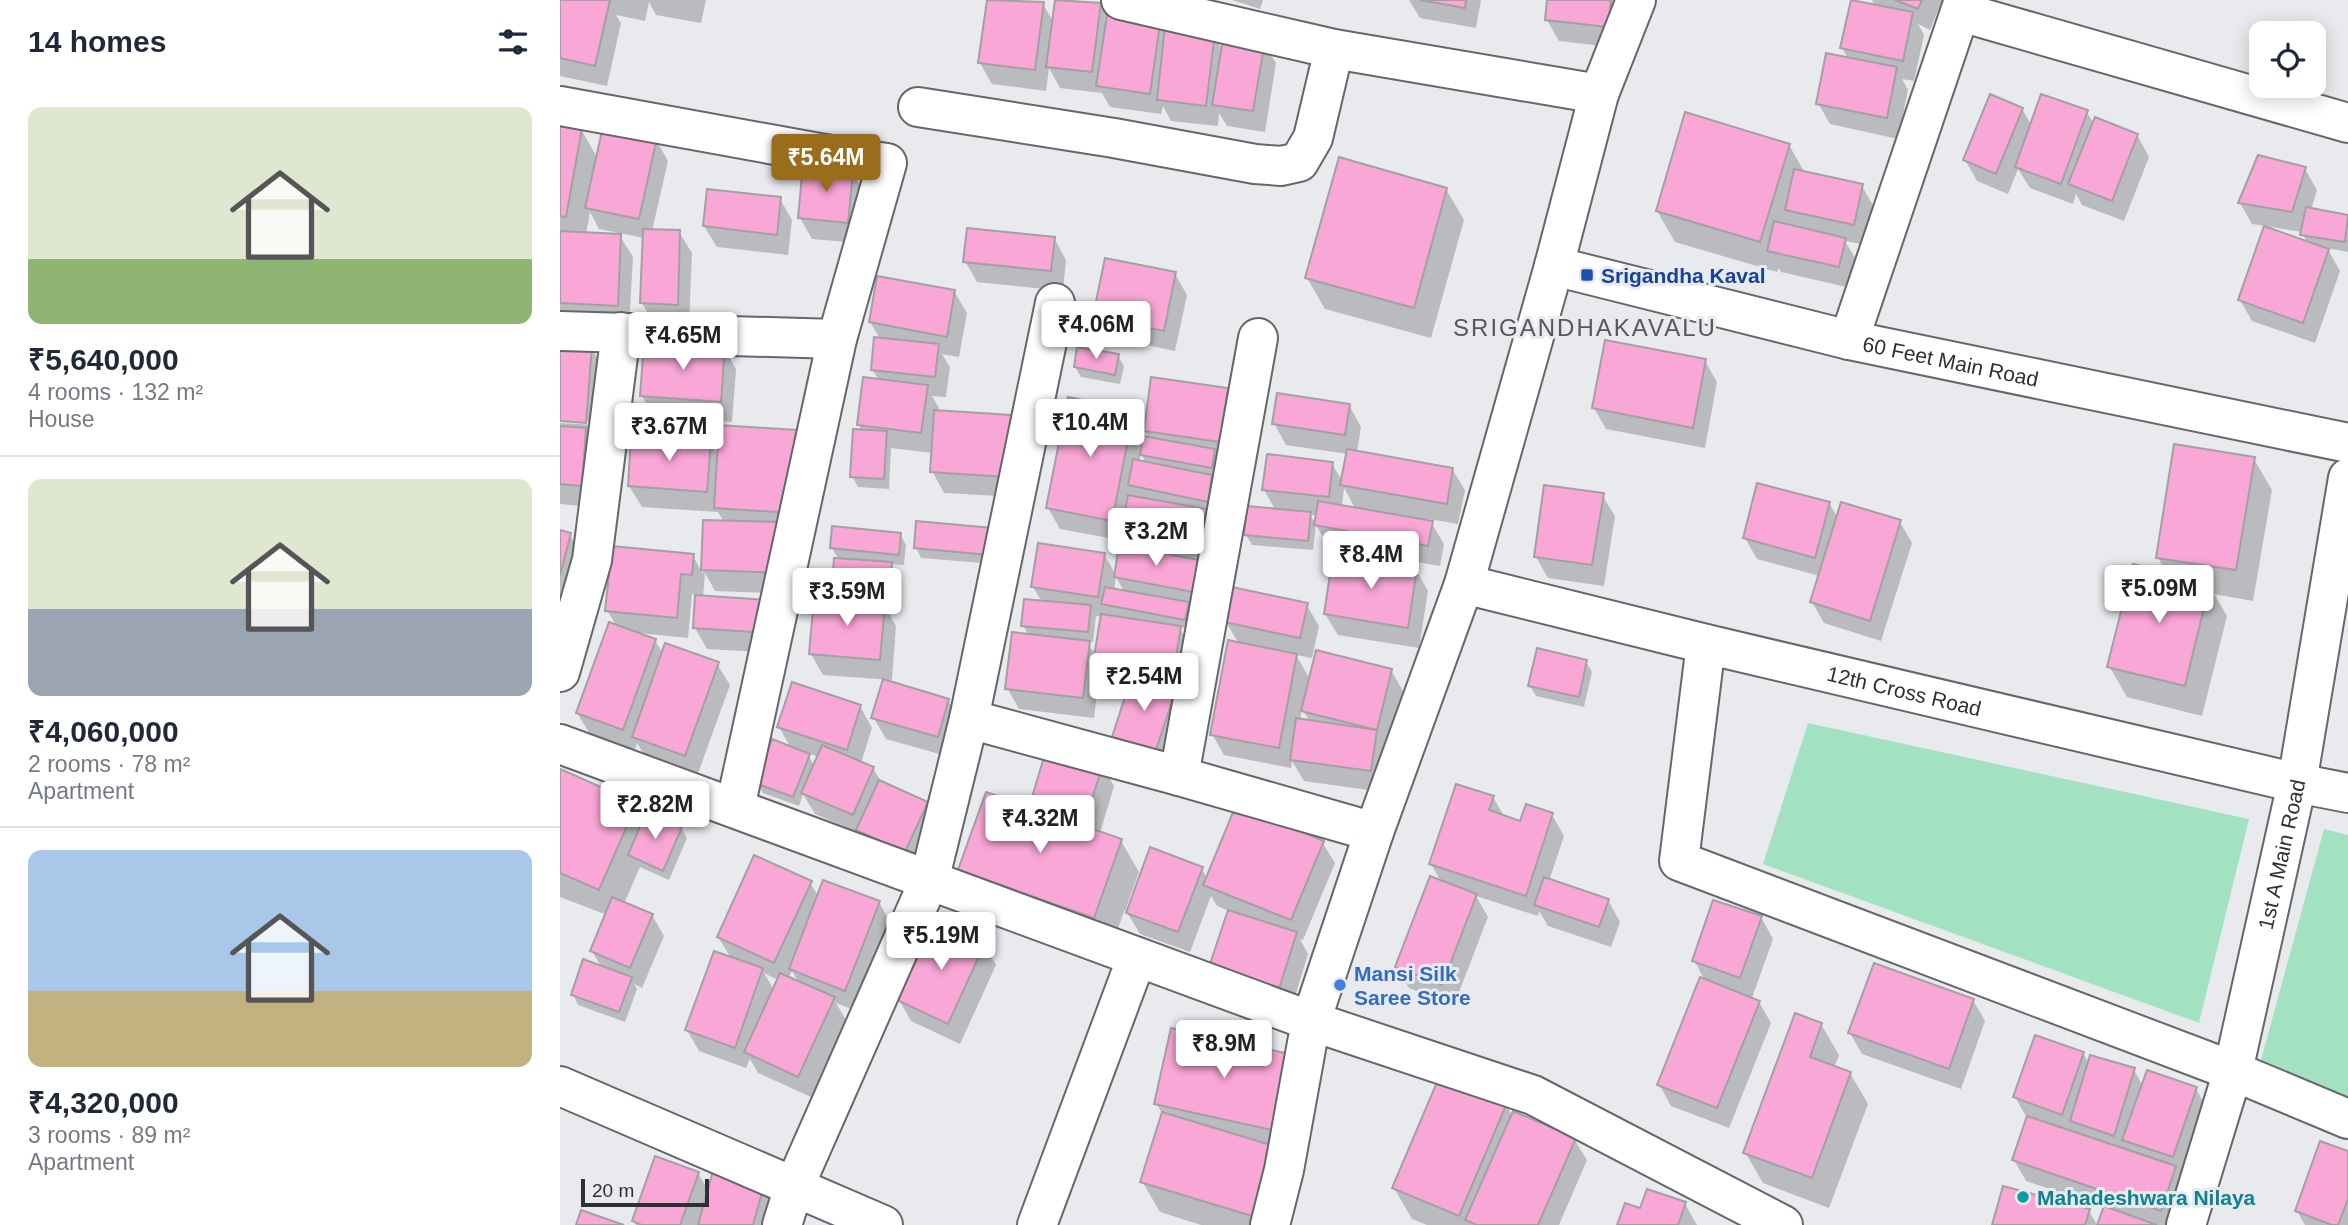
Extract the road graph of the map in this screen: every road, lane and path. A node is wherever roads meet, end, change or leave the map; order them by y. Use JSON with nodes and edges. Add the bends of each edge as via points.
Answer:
{"nodes":[{"id":1,"x":1636,"y":0,"type":"edge"},
{"id":2,"x":1145,"y":2,"type":"edge"},
{"id":3,"x":1962,"y":6,"type":"edge"},
{"id":4,"x":1334,"y":49,"type":"junction"},
{"id":5,"x":1599,"y":94,"type":"junction"},
{"id":6,"x":560,"y":106,"type":"edge"},
{"id":7,"x":918,"y":107,"type":"dead end"},
{"id":8,"x":2348,"y":123,"type":"edge"},
{"id":9,"x":1554,"y":267,"type":"junction"},
{"id":10,"x":1055,"y":303,"type":"dead end"},
{"id":11,"x":560,"y":331,"type":"edge"},
{"id":12,"x":621,"y":332,"type":"junction"},
{"id":13,"x":1258,"y":338,"type":"dead end"},
{"id":14,"x":837,"y":340,"type":"junction"},
{"id":15,"x":1849,"y":340,"type":"junction"},
{"id":16,"x":2348,"y":443,"type":"edge"},
{"id":17,"x":2348,"y":478,"type":"edge"},
{"id":18,"x":1464,"y":584,"type":"junction"},
{"id":19,"x":1706,"y":644,"type":"junction"},
{"id":20,"x":560,"y":672,"type":"edge"},
{"id":21,"x":969,"y":719,"type":"junction"},
{"id":22,"x":560,"y":744,"type":"edge"},
{"id":23,"x":1179,"y":776,"type":"junction"},
{"id":24,"x":2297,"y":783,"type":"junction"},
{"id":25,"x":2348,"y":793,"type":"edge"},
{"id":26,"x":735,"y":808,"type":"junction"},
{"id":27,"x":1374,"y":832,"type":"junction"},
{"id":28,"x":929,"y":881,"type":"junction"},
{"id":29,"x":1137,"y":957,"type":"junction"},
{"id":30,"x":1311,"y":1021,"type":"junction"},
{"id":31,"x":2233,"y":1071,"type":"junction"},
{"id":32,"x":560,"y":1086,"type":"edge"},
{"id":33,"x":2348,"y":1119,"type":"edge"},
{"id":34,"x":794,"y":1186,"type":"junction"},
{"id":35,"x":1724,"y":1210,"type":"edge"},
{"id":36,"x":782,"y":1225,"type":"edge"},
{"id":37,"x":883,"y":1225,"type":"edge"},
{"id":38,"x":1037,"y":1225,"type":"edge"},
{"id":39,"x":1270,"y":1225,"type":"edge"},
{"id":40,"x":1783,"y":1225,"type":"edge"},
{"id":41,"x":2186,"y":1225,"type":"edge"}],
"edges":[{"from":1,"to":5,"type":"street"},
{"from":2,"to":4,"type":"street"},
{"from":3,"to":8,"type":"street"},
{"from":3,"to":15,"type":"street"},
{"from":4,"to":5,"type":"street"},
{"from":4,"to":7,"type":"street","via":[[1313,138],[1299,162],[1280,166]]},
{"from":5,"to":9,"type":"street"},
{"from":6,"to":14,"type":"street","via":[[887,163]]},
{"from":9,"to":15,"type":"street","name":"60 Feet Main Road"},
{"from":9,"to":18,"type":"street"},
{"from":10,"to":21,"type":"street"},
{"from":11,"to":12,"type":"street"},
{"from":12,"to":14,"type":"street"},
{"from":12,"to":20,"type":"street","via":[[592,560]]},
{"from":13,"to":23,"type":"street"},
{"from":14,"to":26,"type":"street"},
{"from":15,"to":16,"type":"street","name":"60 Feet Main Road"},
{"from":17,"to":24,"type":"street","name":"1st A Main Road"},
{"from":18,"to":19,"type":"street","name":"12th Cross Road"},
{"from":18,"to":27,"type":"street"},
{"from":19,"to":24,"type":"street","name":"12th Cross Road"},
{"from":19,"to":31,"type":"street","via":[[1679,861]]},
{"from":21,"to":23,"type":"street"},
{"from":21,"to":28,"type":"street"},
{"from":22,"to":26,"type":"street"},
{"from":23,"to":27,"type":"street"},
{"from":24,"to":25,"type":"street","name":"12th Cross Road"},
{"from":24,"to":31,"type":"street","name":"1st A Main Road"},
{"from":26,"to":28,"type":"street"},
{"from":27,"to":30,"type":"street"},
{"from":28,"to":29,"type":"street"},
{"from":28,"to":34,"type":"street"},
{"from":29,"to":30,"type":"street"},
{"from":29,"to":38,"type":"street"},
{"from":30,"to":35,"type":"street","via":[[1533,1095]]},
{"from":30,"to":39,"type":"street"},
{"from":31,"to":33,"type":"street"},
{"from":31,"to":41,"type":"street","name":"1st A Main Road"},
{"from":32,"to":34,"type":"street"},
{"from":34,"to":36,"type":"street"},
{"from":34,"to":37,"type":"street"},
{"from":35,"to":40,"type":"street"}]}
